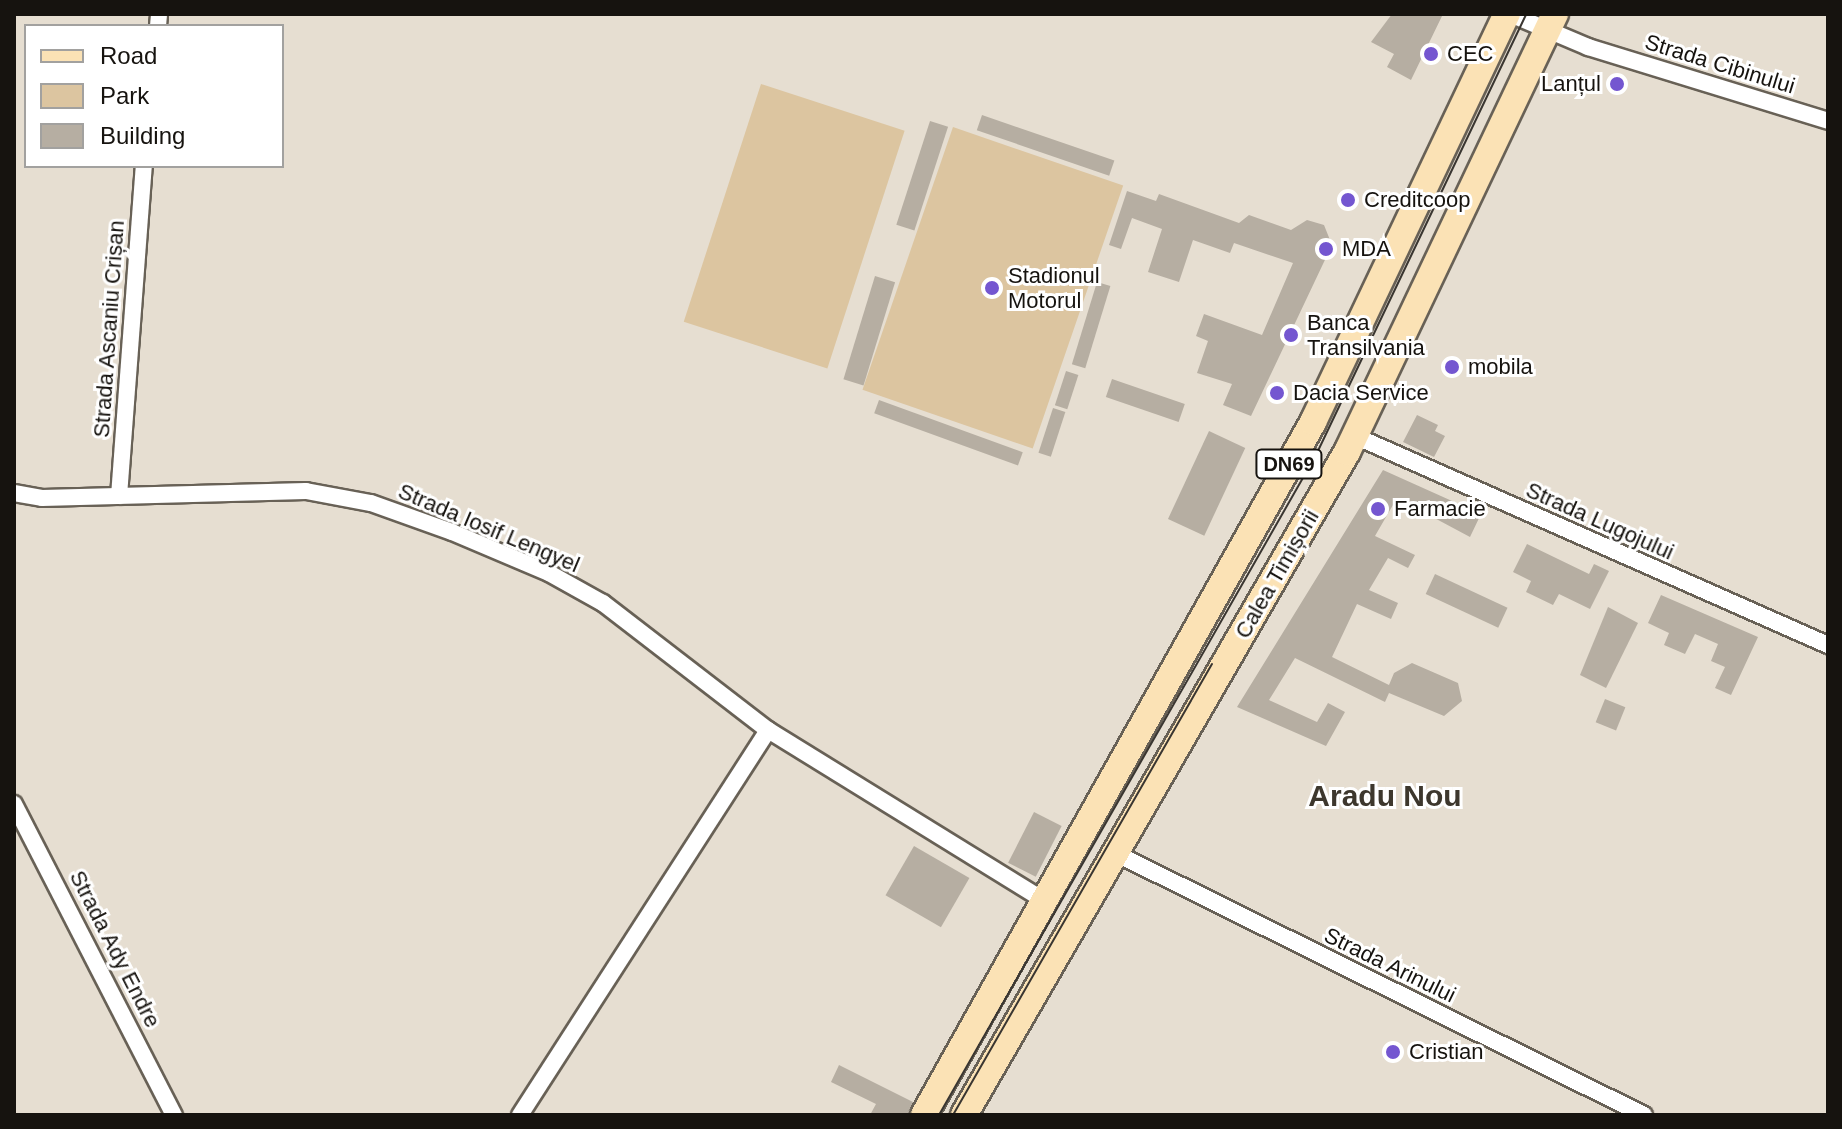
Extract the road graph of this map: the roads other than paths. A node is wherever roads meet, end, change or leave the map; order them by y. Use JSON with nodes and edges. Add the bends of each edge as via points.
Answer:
{"nodes":[{"id":1,"x":1509,"y":14,"type":"edge"},
{"id":2,"x":1551,"y":23,"type":"edge"},
{"id":3,"x":1828,"y":121,"type":"edge"},
{"id":4,"x":144,"y":168,"type":"edge"},
{"id":5,"x":1355,"y":436,"type":"junction"},
{"id":6,"x":14,"y":493,"type":"edge"},
{"id":7,"x":119,"y":496,"type":"junction"},
{"id":8,"x":1828,"y":645,"type":"edge"},
{"id":9,"x":768,"y":730,"type":"junction"},
{"id":10,"x":14,"y":804,"type":"edge"},
{"id":11,"x":1117,"y":854,"type":"junction"},
{"id":12,"x":1046,"y":902,"type":"junction"},
{"id":13,"x":174,"y":1115,"type":"edge"},
{"id":14,"x":520,"y":1115,"type":"edge"},
{"id":15,"x":924,"y":1115,"type":"edge"},
{"id":16,"x":964,"y":1115,"type":"edge"},
{"id":17,"x":1644,"y":1115,"type":"edge"}],
"edges":[{"from":1,"to":2,"type":"street","name":"Strada Cibinului"},
{"from":1,"to":12,"type":"main road","name":"Calea Timișorii","number":"DN69","via":[[1313,422]]},
{"from":2,"to":3,"type":"street","name":"Strada Cibinului","via":[[1588,47]]},
{"from":2,"to":5,"type":"main road","name":"Calea Timișorii","number":"DN69"},
{"from":4,"to":7,"type":"street","name":"Strada Ascaniu Crișan"},
{"from":5,"to":8,"type":"street","name":"Strada Lugojului"},
{"from":5,"to":11,"type":"main road","name":"Calea Timișorii","number":"DN69"},
{"from":6,"to":7,"type":"street","name":"Strada Iosif Lengyel"},
{"from":7,"to":9,"type":"street","name":"Strada Iosif Lengyel","via":[[306,491],[371,503],[452,532],[549,573],[603,603]]},
{"from":9,"to":12,"type":"street","name":"Strada Iosif Lengyel"},
{"from":9,"to":14,"type":"street"},
{"from":10,"to":13,"type":"street","name":"Strada Ady Endre"},
{"from":11,"to":16,"type":"main road","name":"Calea Timișorii","number":"DN69"},
{"from":11,"to":17,"type":"street","name":"Strada Arinului"},
{"from":12,"to":15,"type":"main road","name":"Calea Timișorii","number":"DN69"}]}
